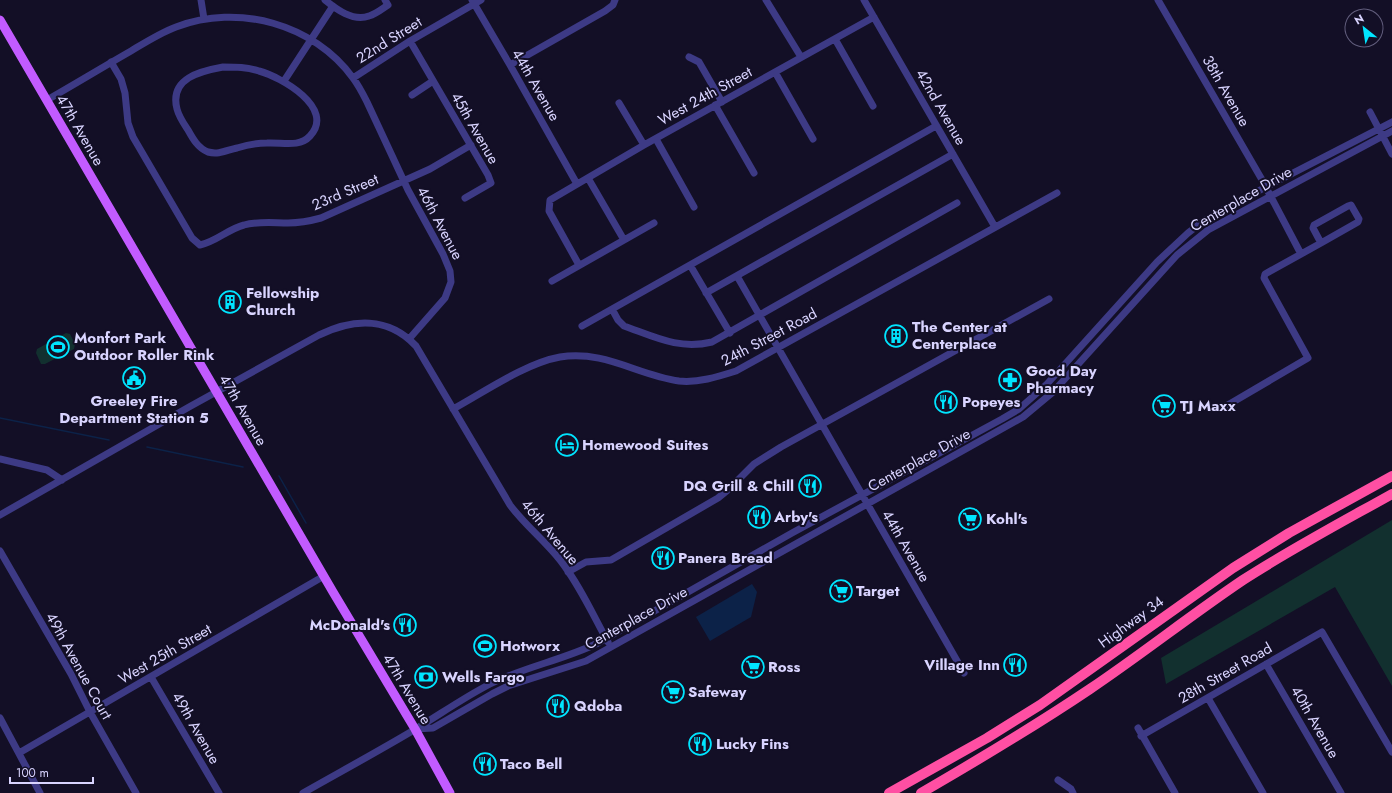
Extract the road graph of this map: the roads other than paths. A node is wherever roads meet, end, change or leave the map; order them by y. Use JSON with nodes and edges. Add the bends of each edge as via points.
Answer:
{"nodes":[{"id":1,"x":201,"y":0,"type":"edge"},
{"id":2,"x":325,"y":0,"type":"edge"},
{"id":3,"x":481,"y":0,"type":"edge"},
{"id":4,"x":615,"y":0,"type":"edge"},
{"id":5,"x":766,"y":0,"type":"edge"},
{"id":6,"x":864,"y":0,"type":"edge"},
{"id":7,"x":1158,"y":0,"type":"edge"},
{"id":8,"x":387,"y":2,"type":"edge"},
{"id":9,"x":473,"y":2,"type":"edge"},
{"id":10,"x":331,"y":9,"type":"junction"},
{"id":11,"x":874,"y":17,"type":"junction"},
{"id":12,"x":204,"y":19,"type":"junction"},
{"id":13,"x":0,"y":20,"type":"edge"},
{"id":14,"x":835,"y":39,"type":"junction"},
{"id":15,"x":312,"y":40,"type":"junction"},
{"id":16,"x":410,"y":41,"type":"junction"},
{"id":17,"x":689,"y":57,"type":"dead end"},
{"id":18,"x":801,"y":58,"type":"junction"},
{"id":19,"x":111,"y":62,"type":"junction"},
{"id":20,"x":510,"y":65,"type":"junction"},
{"id":21,"x":775,"y":72,"type":"junction"},
{"id":22,"x":353,"y":78,"type":"junction"},
{"id":23,"x":284,"y":81,"type":"junction"},
{"id":24,"x":433,"y":82,"type":"junction"},
{"id":25,"x":412,"y":95,"type":"dead end"},
{"id":26,"x":46,"y":100,"type":"junction"},
{"id":27,"x":620,"y":103,"type":"dead end"},
{"id":28,"x":719,"y":104,"type":"junction"},
{"id":29,"x":873,"y":106,"type":"dead end"},
{"id":30,"x":1370,"y":112,"type":"dead end"},
{"id":31,"x":1392,"y":122,"type":"edge"},
{"id":32,"x":936,"y":126,"type":"junction"},
{"id":33,"x":1379,"y":128,"type":"junction"},
{"id":34,"x":1392,"y":131,"type":"edge"},
{"id":35,"x":1383,"y":136,"type":"junction"},
{"id":36,"x":813,"y":139,"type":"dead end"},
{"id":37,"x":656,"y":140,"type":"junction"},
{"id":38,"x":644,"y":145,"type":"junction"},
{"id":39,"x":471,"y":146,"type":"junction"},
{"id":40,"x":952,"y":154,"type":"junction"},
{"id":41,"x":1392,"y":154,"type":"edge"},
{"id":42,"x":754,"y":173,"type":"dead end"},
{"id":43,"x":588,"y":178,"type":"junction"},
{"id":44,"x":404,"y":181,"type":"junction"},
{"id":45,"x":577,"y":184,"type":"junction"},
{"id":46,"x":1266,"y":187,"type":"junction"},
{"id":47,"x":1057,"y":194,"type":"dead end"},
{"id":48,"x":1271,"y":196,"type":"junction"},
{"id":49,"x":465,"y":198,"type":"dead end"},
{"id":50,"x":957,"y":203,"type":"dead end"},
{"id":51,"x":694,"y":207,"type":"dead end"},
{"id":52,"x":654,"y":223,"type":"dead end"},
{"id":53,"x":995,"y":227,"type":"junction"},
{"id":54,"x":624,"y":240,"type":"junction"},
{"id":55,"x":1321,"y":242,"type":"junction"},
{"id":56,"x":1301,"y":254,"type":"junction"},
{"id":57,"x":579,"y":265,"type":"junction"},
{"id":58,"x":690,"y":265,"type":"junction"},
{"id":59,"x":737,"y":276,"type":"junction"},
{"id":60,"x":552,"y":281,"type":"dead end"},
{"id":61,"x":706,"y":293,"type":"junction"},
{"id":62,"x":1048,"y":299,"type":"dead end"},
{"id":63,"x":612,"y":309,"type":"junction"},
{"id":64,"x":760,"y":316,"type":"junction"},
{"id":65,"x":582,"y":326,"type":"dead end"},
{"id":66,"x":730,"y":333,"type":"junction"},
{"id":67,"x":409,"y":339,"type":"junction"},
{"id":68,"x":778,"y":348,"type":"junction"},
{"id":69,"x":217,"y":392,"type":"junction"},
{"id":70,"x":454,"y":409,"type":"junction"},
{"id":71,"x":1221,"y":409,"type":"dead end"},
{"id":72,"x":822,"y":425,"type":"junction"},
{"id":73,"x":0,"y":459,"type":"edge"},
{"id":74,"x":1392,"y":476,"type":"edge"},
{"id":75,"x":62,"y":480,"type":"junction"},
{"id":76,"x":1392,"y":494,"type":"edge"},
{"id":77,"x":862,"y":496,"type":"junction"},
{"id":78,"x":867,"y":504,"type":"junction"},
{"id":79,"x":0,"y":515,"type":"edge"},
{"id":80,"x":0,"y":551,"type":"edge"},
{"id":81,"x":568,"y":572,"type":"junction"},
{"id":82,"x":324,"y":576,"type":"junction"},
{"id":83,"x":1138,"y":636,"type":"junction"},
{"id":84,"x":606,"y":638,"type":"junction"},
{"id":85,"x":611,"y":647,"type":"junction"},
{"id":86,"x":1147,"y":648,"type":"junction"},
{"id":87,"x":1266,"y":664,"type":"junction"},
{"id":88,"x":964,"y":673,"type":"dead end"},
{"id":89,"x":151,"y":677,"type":"junction"},
{"id":90,"x":1208,"y":698,"type":"junction"},
{"id":91,"x":90,"y":712,"type":"junction"},
{"id":92,"x":0,"y":718,"type":"edge"},
{"id":93,"x":1138,"y":728,"type":"dead end"},
{"id":94,"x":415,"y":729,"type":"junction"},
{"id":95,"x":1141,"y":736,"type":"junction"},
{"id":96,"x":1392,"y":752,"type":"edge"},
{"id":97,"x":19,"y":753,"type":"junction"},
{"id":98,"x":1058,"y":780,"type":"dead end"},
{"id":99,"x":40,"y":793,"type":"edge"},
{"id":100,"x":136,"y":793,"type":"edge"},
{"id":101,"x":219,"y":793,"type":"edge"},
{"id":102,"x":303,"y":793,"type":"edge"},
{"id":103,"x":450,"y":793,"type":"edge"},
{"id":104,"x":889,"y":793,"type":"edge"},
{"id":105,"x":920,"y":793,"type":"edge"},
{"id":106,"x":1073,"y":793,"type":"edge"},
{"id":107,"x":1175,"y":793,"type":"edge"},
{"id":108,"x":1263,"y":793,"type":"edge"},
{"id":109,"x":1341,"y":793,"type":"edge"}],
"edges":[{"from":1,"to":12,"type":"street"},
{"from":2,"to":10,"type":"street"},
{"from":3,"to":9,"type":"street","name":"22nd Street"},
{"from":4,"to":20,"type":"street","via":[[605,11]]},
{"from":5,"to":18,"type":"street"},
{"from":6,"to":11,"type":"street","name":"42nd Avenue"},
{"from":7,"to":46,"type":"street","name":"38th Avenue"},
{"from":8,"to":10,"type":"street","via":[[369,16],[359,18]]},
{"from":9,"to":16,"type":"street","name":"22nd Street"},
{"from":9,"to":20,"type":"street","name":"44th Avenue"},
{"from":10,"to":15,"type":"street"},
{"from":11,"to":14,"type":"street","name":"West 24th Street"},
{"from":11,"to":32,"type":"street","name":"42nd Avenue"},
{"from":12,"to":15,"type":"street","name":"46th Avenue","via":[[254,19],[286,27]]},
{"from":12,"to":19,"type":"street","name":"46th Avenue","via":[[161,34]]},
{"from":13,"to":26,"type":"main road","name":"47th Avenue"},
{"from":14,"to":18,"type":"street","name":"West 24th Street"},
{"from":14,"to":29,"type":"street"},
{"from":15,"to":22,"type":"street","name":"46th Avenue","via":[[332,55]]},
{"from":15,"to":23,"type":"street"},
{"from":16,"to":22,"type":"street","name":"22nd Street"},
{"from":16,"to":24,"type":"street","name":"45th Avenue"},
{"from":17,"to":28,"type":"street","via":[[699,62]]},
{"from":18,"to":21,"type":"street","name":"West 24th Street"},
{"from":19,"to":26,"type":"street","name":"46th Avenue"},
{"from":19,"to":44,"type":"street","name":"23rd Street","via":[[121,79],[128,123],[133,137],[192,238],[200,245],[208,244],[245,224],[308,222],[321,218]]},
{"from":20,"to":45,"type":"street","name":"44th Avenue"},
{"from":21,"to":28,"type":"street","name":"West 24th Street"},
{"from":21,"to":36,"type":"street"},
{"from":22,"to":44,"type":"street","name":"46th Avenue"},
{"from":23,"to":23,"type":"street","via":[[248,68],[210,69],[193,74],[184,81],[177,94],[177,109],[194,141],[206,151],[218,153],[262,143],[300,143],[313,133],[316,116],[304,97]]},
{"from":24,"to":25,"type":"street","name":"45th Avenue"},
{"from":24,"to":39,"type":"street","name":"45th Avenue"},
{"from":26,"to":69,"type":"main road","name":"47th Avenue"},
{"from":27,"to":38,"type":"street"},
{"from":28,"to":37,"type":"street","name":"West 24th Street"},
{"from":28,"to":42,"type":"street"},
{"from":30,"to":33,"type":"street"},
{"from":31,"to":33,"type":"street","name":"Centerplace Drive"},
{"from":32,"to":40,"type":"street","name":"42nd Avenue"},
{"from":32,"to":58,"type":"street"},
{"from":33,"to":35,"type":"street"},
{"from":33,"to":46,"type":"street","name":"Centerplace Drive"},
{"from":34,"to":35,"type":"street","name":"Centerplace Drive"},
{"from":35,"to":41,"type":"street"},
{"from":35,"to":48,"type":"street","name":"Centerplace Drive"},
{"from":37,"to":38,"type":"street","name":"West 24th Street"},
{"from":37,"to":51,"type":"street"},
{"from":38,"to":43,"type":"street","name":"West 24th Street"},
{"from":39,"to":44,"type":"street","name":"23rd Street"},
{"from":39,"to":49,"type":"street","name":"45th Avenue","via":[[491,183]]},
{"from":40,"to":53,"type":"street","name":"42nd Avenue"},
{"from":40,"to":59,"type":"street"},
{"from":43,"to":45,"type":"street","name":"West 24th Street"},
{"from":43,"to":54,"type":"street"},
{"from":44,"to":67,"type":"street","name":"46th Avenue","via":[[450,271],[450,290]]},
{"from":45,"to":57,"type":"street","name":"West 24th Street","via":[[550,200],[549,211]]},
{"from":46,"to":48,"type":"street","name":"38th Avenue"},
{"from":46,"to":77,"type":"street","name":"Centerplace Drive","via":[[1202,222],[1171,247],[1047,384],[1019,409]]},
{"from":47,"to":53,"type":"street","name":"24th Street Road"},
{"from":48,"to":56,"type":"street","name":"38th Avenue"},
{"from":48,"to":78,"type":"street","name":"Centerplace Drive","via":[[1208,230],[1177,255],[1053,392],[1023,417]]},
{"from":50,"to":64,"type":"street"},
{"from":52,"to":54,"type":"street"},
{"from":53,"to":68,"type":"street","name":"24th Street Road"},
{"from":54,"to":57,"type":"street"},
{"from":55,"to":55,"type":"street","via":[[1358,222],[1359,219],[1350,205],[1314,225],[1313,228]]},
{"from":55,"to":56,"type":"street"},
{"from":56,"to":71,"type":"street","via":[[1264,274],[1264,278],[1308,358]]},
{"from":57,"to":60,"type":"street"},
{"from":58,"to":61,"type":"street"},
{"from":58,"to":63,"type":"street"},
{"from":59,"to":61,"type":"street"},
{"from":59,"to":64,"type":"street","name":"44th Avenue"},
{"from":61,"to":66,"type":"street"},
{"from":62,"to":72,"type":"street"},
{"from":63,"to":65,"type":"street"},
{"from":63,"to":66,"type":"street","via":[[624,326],[674,343],[698,345],[718,340]]},
{"from":64,"to":66,"type":"street"},
{"from":64,"to":68,"type":"street","name":"44th Avenue"},
{"from":67,"to":69,"type":"street","via":[[385,326],[370,323],[350,324],[319,335]]},
{"from":67,"to":70,"type":"street","name":"46th Avenue","via":[[416,346]]},
{"from":68,"to":70,"type":"street","name":"24th Street Road","via":[[736,371],[699,381],[663,378],[610,360],[578,356],[560,357],[527,368]]},
{"from":68,"to":72,"type":"street","name":"44th Avenue"},
{"from":69,"to":75,"type":"street"},
{"from":69,"to":82,"type":"main road","name":"47th Avenue"},
{"from":70,"to":81,"type":"street","name":"46th Avenue","via":[[510,505],[556,555]]},
{"from":72,"to":77,"type":"street","name":"44th Avenue"},
{"from":72,"to":81,"type":"street","via":[[754,464],[729,489],[711,502],[611,560],[586,562]]},
{"from":73,"to":75,"type":"street","via":[[47,470]]},
{"from":74,"to":83,"type":"highway","name":"Highway 34","via":[[1239,564]]},
{"from":75,"to":79,"type":"street"},
{"from":76,"to":86,"type":"highway","name":"Highway 34","via":[[1250,576],[1196,611]]},
{"from":77,"to":78,"type":"street","name":"44th Avenue"},
{"from":77,"to":84,"type":"street","name":"Centerplace Drive"},
{"from":78,"to":85,"type":"street","name":"Centerplace Drive"},
{"from":78,"to":88,"type":"street","name":"44th Avenue"},
{"from":80,"to":91,"type":"street","name":"49th Avenue Court"},
{"from":81,"to":84,"type":"street","name":"46th Avenue"},
{"from":82,"to":89,"type":"street","name":"West 25th Street"},
{"from":82,"to":94,"type":"main road","name":"47th Avenue"},
{"from":83,"to":86,"type":"highway"},
{"from":83,"to":104,"type":"highway","name":"Highway 34","via":[[1040,705]]},
{"from":84,"to":85,"type":"street","name":"46th Avenue"},
{"from":84,"to":94,"type":"street","name":"Centerplace Drive","via":[[573,655],[488,685]]},
{"from":85,"to":94,"type":"street","name":"Centerplace Drive","via":[[586,661],[508,686],[433,728]]},
{"from":86,"to":105,"type":"highway","name":"Highway 34","via":[[1026,731]]},
{"from":87,"to":90,"type":"street","name":"28th Street Road"},
{"from":87,"to":96,"type":"street","name":"28th Street Road","via":[[1322,632]]},
{"from":87,"to":109,"type":"street","name":"40th Avenue"},
{"from":89,"to":91,"type":"street","name":"West 25th Street"},
{"from":89,"to":101,"type":"street","name":"49th Avenue"},
{"from":90,"to":95,"type":"street","name":"28th Street Road"},
{"from":90,"to":108,"type":"street"},
{"from":91,"to":97,"type":"street","name":"West 25th Street"},
{"from":91,"to":100,"type":"street","name":"49th Avenue Court"},
{"from":92,"to":97,"type":"street"},
{"from":93,"to":95,"type":"street"},
{"from":94,"to":102,"type":"street","name":"Centerplace Drive"},
{"from":94,"to":103,"type":"main road","name":"47th Avenue"},
{"from":95,"to":107,"type":"street"},
{"from":97,"to":99,"type":"street"},
{"from":98,"to":106,"type":"street"}]}
